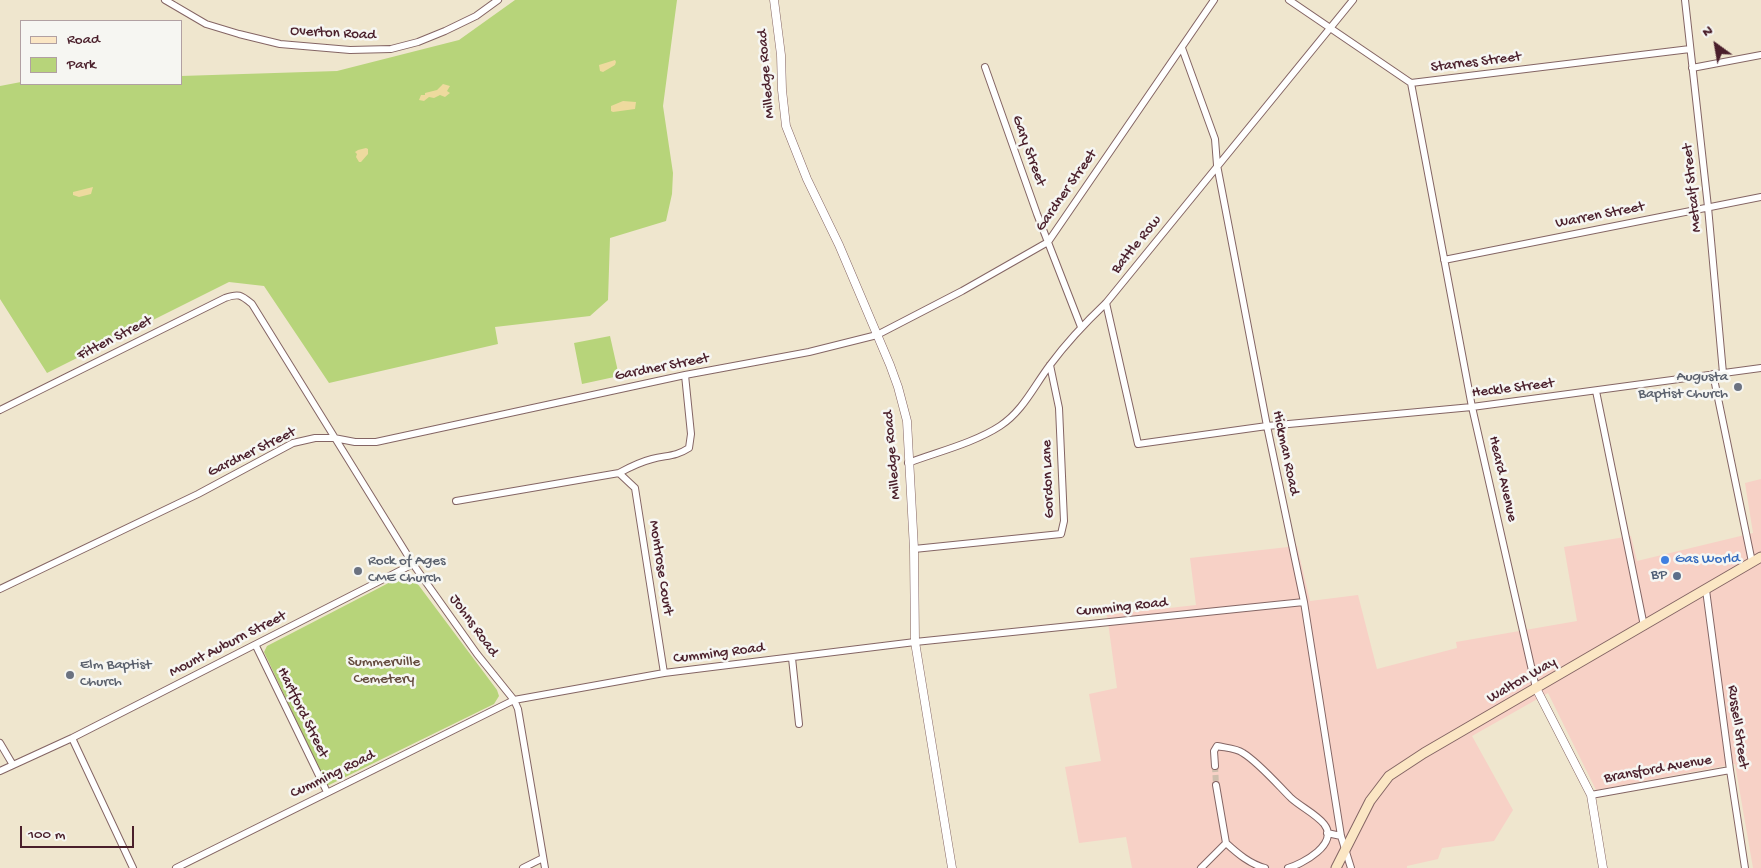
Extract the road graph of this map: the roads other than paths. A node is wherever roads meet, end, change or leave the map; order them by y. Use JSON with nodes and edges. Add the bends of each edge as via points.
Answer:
{"nodes":[{"id":1,"x":165,"y":0,"type":"edge"},
{"id":2,"x":498,"y":0,"type":"edge"},
{"id":3,"x":774,"y":0,"type":"edge"},
{"id":4,"x":1214,"y":0,"type":"edge"},
{"id":5,"x":1289,"y":0,"type":"edge"},
{"id":6,"x":1353,"y":0,"type":"edge"},
{"id":7,"x":1685,"y":0,"type":"edge"},
{"id":8,"x":1331,"y":27,"type":"junction"},
{"id":9,"x":1182,"y":48,"type":"junction"},
{"id":10,"x":1690,"y":49,"type":"junction"},
{"id":11,"x":1761,"y":55,"type":"edge"},
{"id":12,"x":985,"y":67,"type":"dead end"},
{"id":13,"x":1692,"y":68,"type":"junction"},
{"id":14,"x":1411,"y":84,"type":"junction"},
{"id":15,"x":1217,"y":165,"type":"junction"},
{"id":16,"x":1761,"y":197,"type":"edge"},
{"id":17,"x":1708,"y":206,"type":"junction"},
{"id":18,"x":1048,"y":242,"type":"junction"},
{"id":19,"x":1444,"y":260,"type":"junction"},
{"id":20,"x":242,"y":296,"type":"joint"},
{"id":21,"x":1106,"y":303,"type":"junction"},
{"id":22,"x":1081,"y":327,"type":"junction"},
{"id":23,"x":877,"y":335,"type":"junction"},
{"id":24,"x":1050,"y":365,"type":"junction"},
{"id":25,"x":1761,"y":368,"type":"edge"},
{"id":26,"x":1723,"y":373,"type":"junction"},
{"id":27,"x":1713,"y":374,"type":"junction"},
{"id":28,"x":685,"y":375,"type":"junction"},
{"id":29,"x":1596,"y":391,"type":"junction"},
{"id":30,"x":1472,"y":407,"type":"junction"},
{"id":31,"x":0,"y":410,"type":"edge"},
{"id":32,"x":1267,"y":426,"type":"junction"},
{"id":33,"x":334,"y":438,"type":"junction"},
{"id":34,"x":908,"y":463,"type":"junction"},
{"id":35,"x":619,"y":473,"type":"junction"},
{"id":36,"x":456,"y":501,"type":"dead end"},
{"id":37,"x":914,"y":549,"type":"junction"},
{"id":38,"x":1761,"y":557,"type":"edge"},
{"id":39,"x":1752,"y":562,"type":"junction"},
{"id":40,"x":413,"y":564,"type":"junction"},
{"id":41,"x":0,"y":589,"type":"edge"},
{"id":42,"x":1706,"y":590,"type":"junction"},
{"id":43,"x":1304,"y":602,"type":"junction"},
{"id":44,"x":1644,"y":626,"type":"junction"},
{"id":45,"x":914,"y":642,"type":"junction"},
{"id":46,"x":256,"y":646,"type":"junction"},
{"id":47,"x":792,"y":658,"type":"junction"},
{"id":48,"x":664,"y":673,"type":"junction"},
{"id":49,"x":1536,"y":688,"type":"junction"},
{"id":50,"x":514,"y":700,"type":"junction"},
{"id":51,"x":799,"y":724,"type":"dead end"},
{"id":52,"x":72,"y":738,"type":"junction"},
{"id":53,"x":0,"y":743,"type":"edge"},
{"id":54,"x":13,"y":765,"type":"junction"},
{"id":55,"x":1215,"y":766,"type":"tunnel mouth"},
{"id":56,"x":1730,"y":770,"type":"junction"},
{"id":57,"x":0,"y":771,"type":"edge"},
{"id":58,"x":1216,"y":785,"type":"tunnel mouth"},
{"id":59,"x":327,"y":792,"type":"junction"},
{"id":60,"x":1591,"y":795,"type":"junction"},
{"id":61,"x":1327,"y":834,"type":"junction"},
{"id":62,"x":1341,"y":836,"type":"junction"},
{"id":63,"x":1226,"y":843,"type":"junction"},
{"id":64,"x":1345,"y":851,"type":"junction"},
{"id":65,"x":543,"y":858,"type":"junction"},
{"id":66,"x":133,"y":868,"type":"edge"},
{"id":67,"x":176,"y":868,"type":"edge"},
{"id":68,"x":523,"y":868,"type":"edge"},
{"id":69,"x":545,"y":868,"type":"edge"},
{"id":70,"x":952,"y":868,"type":"edge"},
{"id":71,"x":1201,"y":868,"type":"edge"},
{"id":72,"x":1265,"y":868,"type":"edge"},
{"id":73,"x":1288,"y":868,"type":"edge"},
{"id":74,"x":1336,"y":868,"type":"edge"},
{"id":75,"x":1351,"y":868,"type":"edge"},
{"id":76,"x":1603,"y":868,"type":"edge"},
{"id":77,"x":1745,"y":868,"type":"edge"}],
"edges":[{"from":1,"to":2,"type":"street","name":"Overton Road","via":[[206,24],[239,34],[280,44],[350,50],[391,49],[418,42],[476,16]]},
{"from":3,"to":23,"type":"street","name":"Milledge Road","via":[[786,126]]},
{"from":4,"to":9,"type":"street","name":"Gardner Street"},
{"from":5,"to":8,"type":"street","name":"Starnes Street"},
{"from":6,"to":8,"type":"street","name":"Battle Row"},
{"from":7,"to":10,"type":"street","name":"Metcalf Street"},
{"from":8,"to":14,"type":"street","name":"Starnes Street"},
{"from":8,"to":15,"type":"street","name":"Battle Row"},
{"from":9,"to":15,"type":"street","name":"Hickman Road","via":[[1215,139]]},
{"from":9,"to":18,"type":"street","name":"Gardner Street"},
{"from":10,"to":13,"type":"street","name":"Metcalf Street"},
{"from":10,"to":14,"type":"street","name":"Starnes Street"},
{"from":11,"to":13,"type":"street"},
{"from":12,"to":18,"type":"street","name":"Gary Street"},
{"from":13,"to":17,"type":"street","name":"Metcalf Street"},
{"from":14,"to":19,"type":"street","name":"Heard Avenue"},
{"from":15,"to":21,"type":"street","name":"Battle Row"},
{"from":15,"to":32,"type":"street","name":"Hickman Road"},
{"from":16,"to":17,"type":"street","name":"Warren Street"},
{"from":17,"to":19,"type":"street","name":"Warren Street"},
{"from":17,"to":26,"type":"street","name":"Metcalf Street"},
{"from":18,"to":22,"type":"street","name":"Gary Street"},
{"from":18,"to":23,"type":"street","name":"Gardner Street"},
{"from":19,"to":30,"type":"street","name":"Heard Avenue"},
{"from":20,"to":31,"type":"street","name":"Fitten Street","via":[[225,298]]},
{"from":20,"to":33,"type":"street","name":"Johns Road","via":[[252,304]]},
{"from":21,"to":22,"type":"street","name":"Battle Row"},
{"from":21,"to":32,"type":"street","via":[[1138,444]]},
{"from":22,"to":24,"type":"street","name":"Battle Row"},
{"from":23,"to":28,"type":"street","name":"Gardner Street","via":[[800,354]]},
{"from":23,"to":34,"type":"street","name":"Milledge Road","via":[[898,387],[907,421]]},
{"from":24,"to":34,"type":"street","name":"Battle Row","via":[[1022,406],[1000,426]]},
{"from":24,"to":37,"type":"street","name":"Gordon Lane","via":[[1059,408],[1064,521],[1061,534]]},
{"from":25,"to":26,"type":"street","name":"Heckle Street"},
{"from":26,"to":27,"type":"street","name":"Heckle Street"},
{"from":27,"to":29,"type":"street","name":"Heckle Street"},
{"from":27,"to":39,"type":"street"},
{"from":28,"to":33,"type":"street","name":"Gardner Street","via":[[376,442]]},
{"from":28,"to":35,"type":"street","via":[[691,434],[689,448]]},
{"from":29,"to":30,"type":"street","name":"Heckle Street"},
{"from":29,"to":44,"type":"street"},
{"from":30,"to":32,"type":"street","name":"Heckle Street"},
{"from":30,"to":49,"type":"street","name":"Heard Avenue"},
{"from":32,"to":43,"type":"street","name":"Hickman Road"},
{"from":33,"to":40,"type":"street","name":"Johns Road"},
{"from":33,"to":41,"type":"street","name":"Gardner Street","via":[[293,443],[198,494]]},
{"from":34,"to":37,"type":"street","name":"Milledge Road"},
{"from":35,"to":36,"type":"street"},
{"from":35,"to":48,"type":"street","name":"Montrose Court","via":[[635,488]]},
{"from":37,"to":45,"type":"street","name":"Milledge Road"},
{"from":38,"to":39,"type":"main road","name":"Walton Way"},
{"from":39,"to":42,"type":"main road","name":"Walton Way"},
{"from":40,"to":46,"type":"street","name":"Mount Auburn Street"},
{"from":40,"to":50,"type":"street","name":"Johns Road"},
{"from":42,"to":44,"type":"main road","name":"Walton Way"},
{"from":42,"to":56,"type":"street","name":"Russell Street"},
{"from":43,"to":45,"type":"street","name":"Cumming Road"},
{"from":43,"to":62,"type":"street","name":"Hickman Road"},
{"from":44,"to":49,"type":"main road","name":"Walton Way"},
{"from":45,"to":47,"type":"street","name":"Cumming Road"},
{"from":45,"to":70,"type":"street","name":"Milledge Road"},
{"from":46,"to":52,"type":"street","name":"Mount Auburn Street"},
{"from":46,"to":59,"type":"street","name":"Hartford Street"},
{"from":47,"to":48,"type":"street","name":"Cumming Road"},
{"from":47,"to":51,"type":"street"},
{"from":48,"to":50,"type":"street","name":"Cumming Road"},
{"from":49,"to":60,"type":"street","name":"Heard Avenue"},
{"from":49,"to":64,"type":"main road","name":"Walton Way","via":[[1390,776],[1370,801]]},
{"from":50,"to":59,"type":"street","name":"Cumming Road"},
{"from":50,"to":65,"type":"street","name":"Johns Road"},
{"from":52,"to":54,"type":"street","name":"Mount Auburn Street"},
{"from":52,"to":66,"type":"street"},
{"from":53,"to":54,"type":"street"},
{"from":54,"to":57,"type":"street","name":"Mount Auburn Street"},
{"from":55,"to":61,"type":"street","via":[[1217,746],[1243,753],[1296,803],[1325,825]]},
{"from":56,"to":60,"type":"street","name":"Bransford Avenue"},
{"from":56,"to":77,"type":"street","name":"Russell Street"},
{"from":58,"to":63,"type":"street"},
{"from":59,"to":67,"type":"street","name":"Cumming Road"},
{"from":60,"to":76,"type":"street","name":"Heard Avenue"},
{"from":61,"to":62,"type":"street"},
{"from":61,"to":73,"type":"street","via":[[1325,843],[1315,855]]},
{"from":62,"to":64,"type":"street","name":"Hickman Road"},
{"from":63,"to":71,"type":"street"},
{"from":63,"to":72,"type":"street","via":[[1239,855]]},
{"from":64,"to":74,"type":"main road","name":"Walton Way"},
{"from":64,"to":75,"type":"street","name":"Hickman Road"},
{"from":65,"to":68,"type":"street"},
{"from":65,"to":69,"type":"street","name":"Johns Road"}]}
